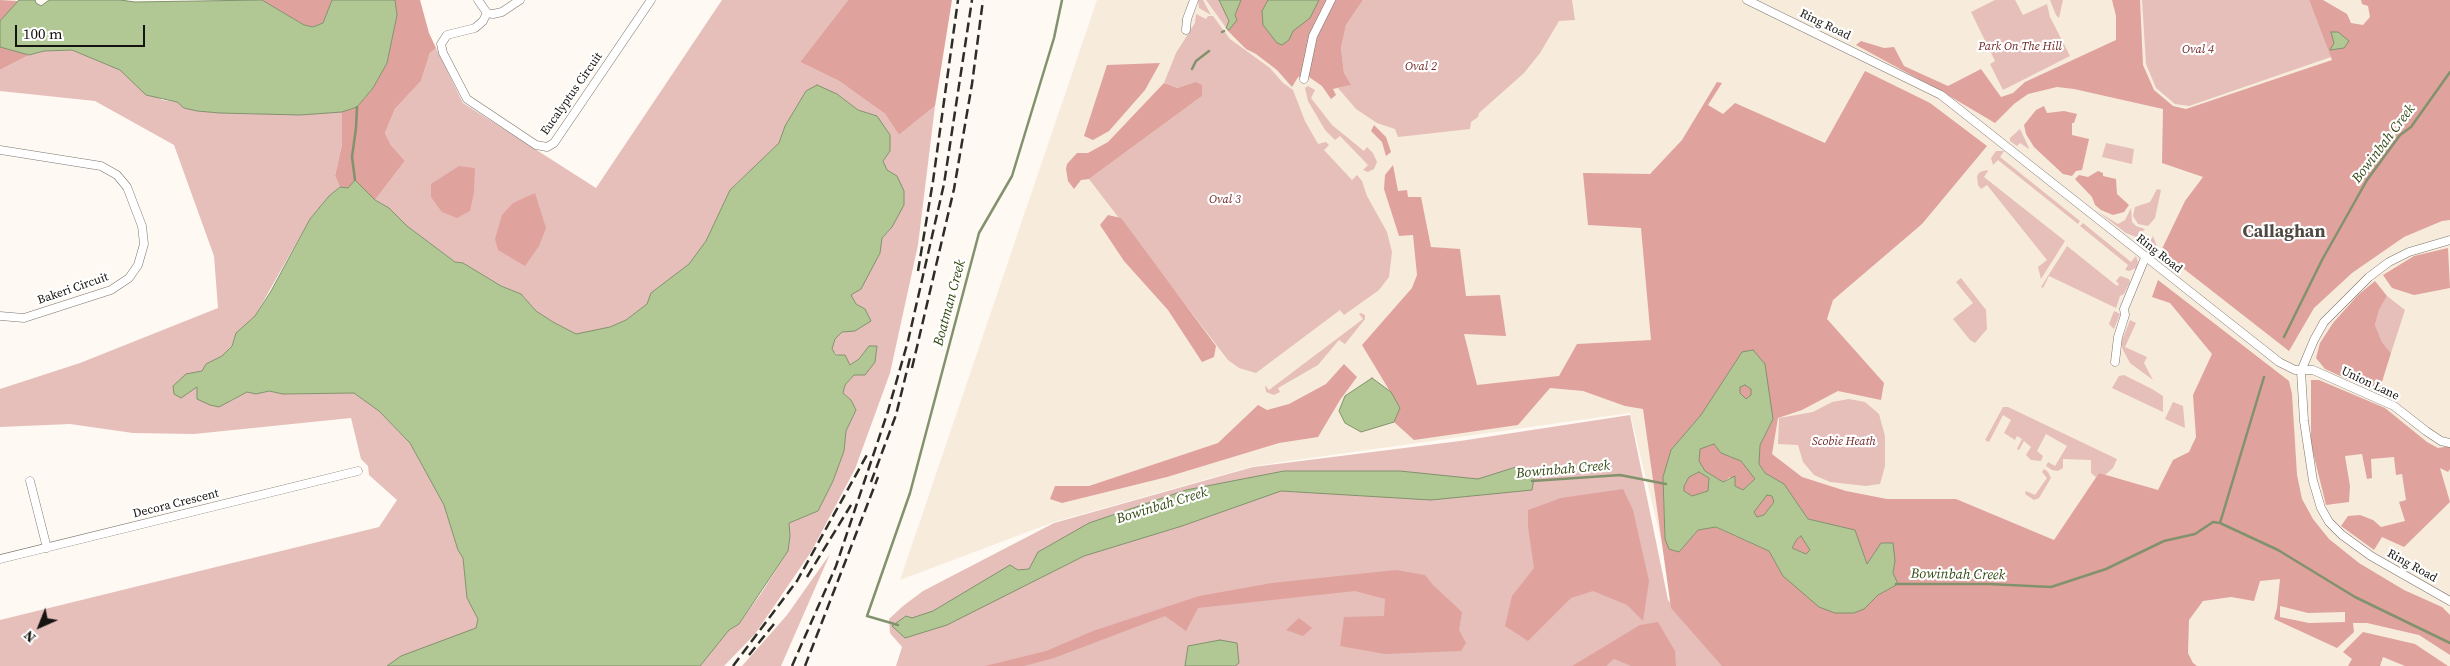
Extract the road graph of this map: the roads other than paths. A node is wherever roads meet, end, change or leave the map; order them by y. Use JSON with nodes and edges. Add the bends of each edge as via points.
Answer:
{"nodes":[{"id":1,"x":478,"y":0,"type":"edge"},
{"id":2,"x":520,"y":0,"type":"edge"},
{"id":3,"x":651,"y":0,"type":"edge"},
{"id":4,"x":1194,"y":0,"type":"edge"},
{"id":5,"x":1331,"y":0,"type":"edge"},
{"id":6,"x":1747,"y":0,"type":"edge"},
{"id":7,"x":487,"y":12,"type":"junction"},
{"id":8,"x":1186,"y":30,"type":"dead end"},
{"id":9,"x":1304,"y":79,"type":"dead end"},
{"id":10,"x":0,"y":150,"type":"edge"},
{"id":11,"x":2450,"y":240,"type":"edge"},
{"id":12,"x":2145,"y":258,"type":"junction"},
{"id":13,"x":0,"y":316,"type":"edge"},
{"id":14,"x":2115,"y":362,"type":"dead end"},
{"id":15,"x":2301,"y":371,"type":"junction"},
{"id":16,"x":2450,"y":443,"type":"edge"},
{"id":17,"x":358,"y":471,"type":"dead end"},
{"id":18,"x":30,"y":480,"type":"dead end"},
{"id":19,"x":47,"y":548,"type":"junction"},
{"id":20,"x":0,"y":559,"type":"edge"},
{"id":21,"x":2450,"y":601,"type":"edge"}],
"edges":[{"from":1,"to":7,"type":"street"},
{"from":2,"to":7,"type":"street","via":[[502,12]]},
{"from":3,"to":7,"type":"street","name":"Eucalyptus Circuit","via":[[554,143],[546,147],[536,145],[467,99],[443,52],[440,44],[446,35],[475,28]]},
{"from":4,"to":8,"type":"street"},
{"from":5,"to":9,"type":"street","via":[[1313,36]]},
{"from":6,"to":12,"type":"street","name":"Ring Road","via":[[1941,95]]},
{"from":10,"to":13,"type":"street","name":"Bakeri Circuit","via":[[101,166],[117,175],[127,187],[142,226],[144,244],[140,262],[129,278],[111,290],[24,318]]},
{"from":11,"to":15,"type":"street","via":[[2409,252],[2369,276],[2324,322]]},
{"from":12,"to":14,"type":"street","via":[[2124,309]]},
{"from":12,"to":15,"type":"street","name":"Ring Road","via":[[2279,362]]},
{"from":15,"to":16,"type":"street","name":"Union Lane","via":[[2313,370],[2394,406],[2441,441]]},
{"from":15,"to":21,"type":"street","name":"Ring Road","via":[[2307,449],[2320,508],[2329,522],[2355,545]]},
{"from":17,"to":19,"type":"street","name":"Decora Crescent"},
{"from":18,"to":19,"type":"street"},
{"from":19,"to":20,"type":"street","name":"Decora Crescent"}]}
